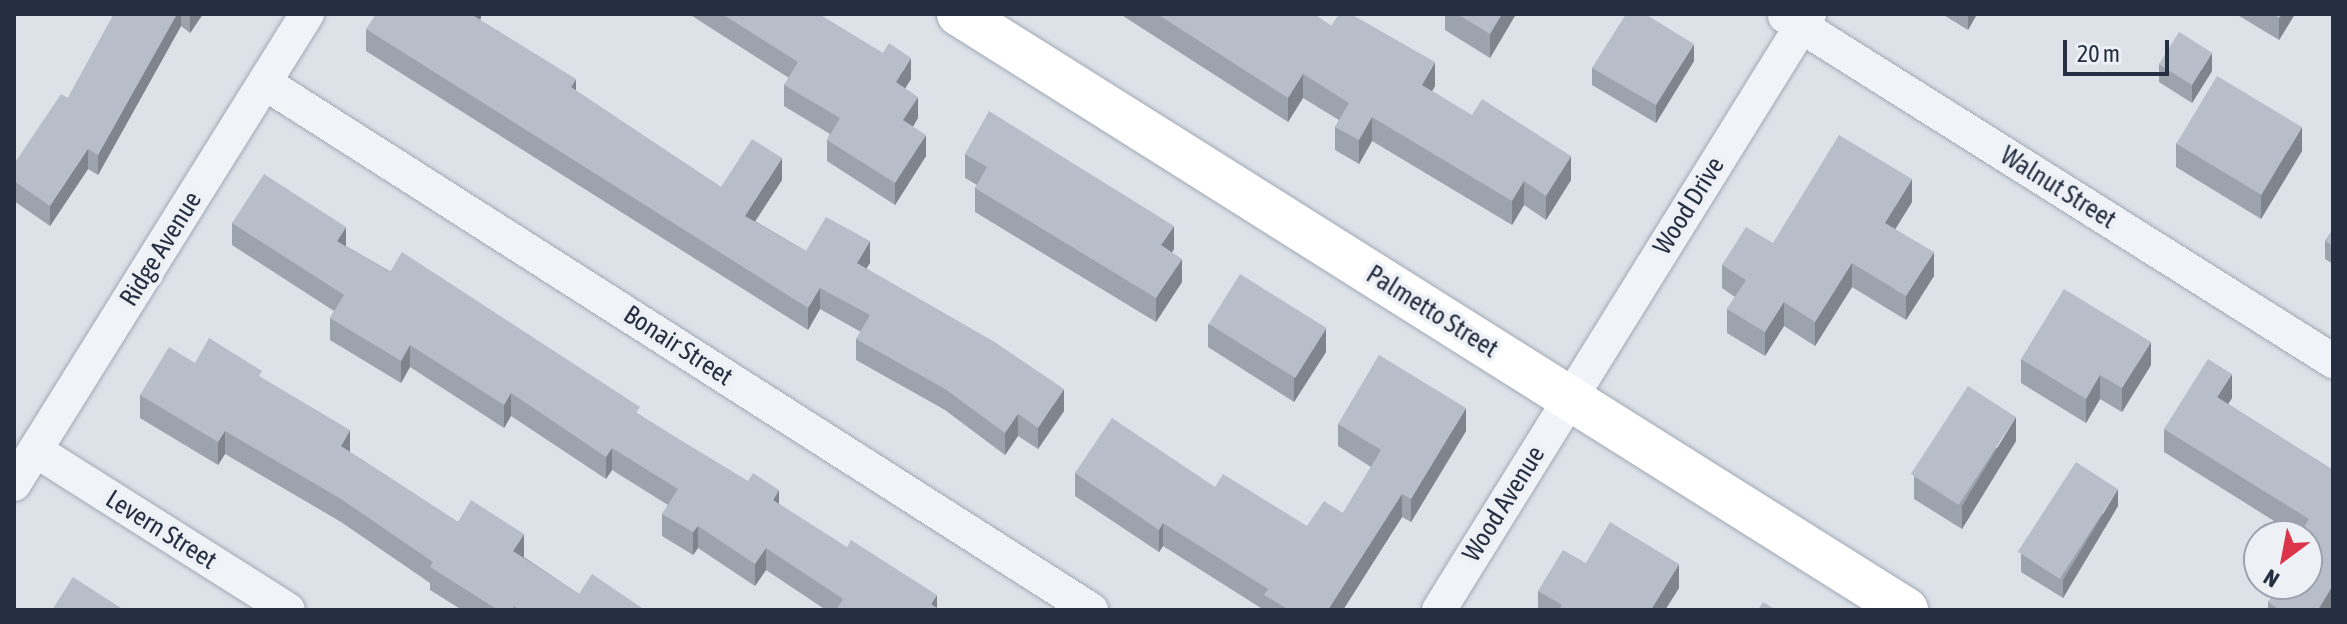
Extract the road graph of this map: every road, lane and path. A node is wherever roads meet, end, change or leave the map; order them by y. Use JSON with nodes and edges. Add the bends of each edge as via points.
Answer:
{"nodes":[{"id":1,"x":307,"y":14,"type":"edge"},
{"id":2,"x":959,"y":14,"type":"edge"},
{"id":3,"x":1798,"y":18,"type":"edge"},
{"id":4,"x":265,"y":83,"type":"junction"},
{"id":5,"x":2333,"y":361,"type":"edge"},
{"id":6,"x":1569,"y":399,"type":"junction"},
{"id":7,"x":35,"y":450,"type":"junction"},
{"id":8,"x":14,"y":484,"type":"edge"},
{"id":9,"x":288,"y":610,"type":"edge"},
{"id":10,"x":1091,"y":610,"type":"edge"},
{"id":11,"x":1439,"y":610,"type":"edge"},
{"id":12,"x":1906,"y":610,"type":"edge"}],
"edges":[{"from":1,"to":4,"type":"street","name":"Ridge Avenue"},
{"from":2,"to":6,"type":"street","name":"Palmetto Street"},
{"from":3,"to":5,"type":"street","name":"Walnut Street"},
{"from":3,"to":6,"type":"street","name":"Wood Drive"},
{"from":4,"to":7,"type":"street","name":"Ridge Avenue"},
{"from":4,"to":10,"type":"street","name":"Bonair Street"},
{"from":6,"to":11,"type":"street","name":"Wood Avenue"},
{"from":6,"to":12,"type":"street","name":"Palmetto Street"},
{"from":7,"to":8,"type":"street","name":"Ridge Avenue"},
{"from":7,"to":9,"type":"street","name":"Levern Street"}]}
